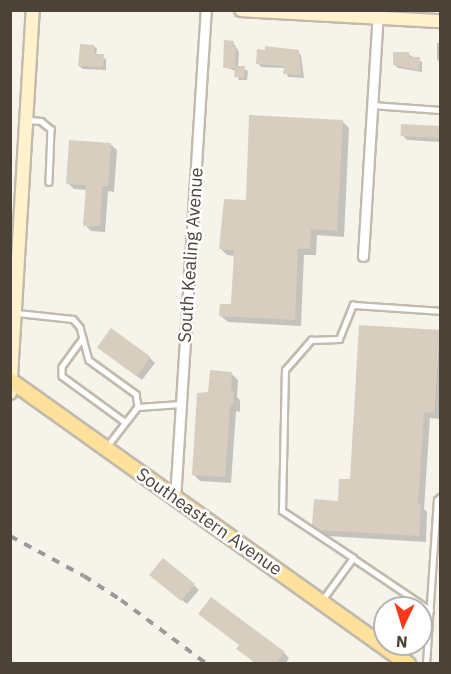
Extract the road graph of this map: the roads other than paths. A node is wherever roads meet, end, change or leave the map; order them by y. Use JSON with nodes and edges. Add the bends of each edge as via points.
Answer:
{"nodes":[{"id":1,"x":33,"y":10,"type":"edge"},
{"id":2,"x":206,"y":10,"type":"edge"},
{"id":3,"x":241,"y":10,"type":"edge"},
{"id":4,"x":378,"y":14,"type":"edge"},
{"id":5,"x":441,"y":21,"type":"edge"},
{"id":6,"x":372,"y":105,"type":"junction"},
{"id":7,"x":441,"y":110,"type":"edge"},
{"id":8,"x":26,"y":120,"type":"junction"},
{"id":9,"x":49,"y":182,"type":"dead end"},
{"id":10,"x":363,"y":256,"type":"dead end"},
{"id":11,"x":441,"y":311,"type":"edge"},
{"id":12,"x":15,"y":313,"type":"junction"},
{"id":13,"x":83,"y":338,"type":"junction"},
{"id":14,"x":11,"y":380,"type":"edge"},
{"id":15,"x":10,"y":393,"type":"edge"},
{"id":16,"x":181,"y":404,"type":"junction"},
{"id":17,"x":138,"y":407,"type":"junction"},
{"id":18,"x":125,"y":422,"type":"junction"},
{"id":19,"x":106,"y":449,"type":"junction"},
{"id":20,"x":441,"y":497,"type":"edge"},
{"id":21,"x":175,"y":499,"type":"junction"},
{"id":22,"x":353,"y":558,"type":"junction"},
{"id":23,"x":409,"y":596,"type":"edge"},
{"id":24,"x":431,"y":596,"type":"edge"},
{"id":25,"x":321,"y":602,"type":"junction"},
{"id":26,"x":408,"y":663,"type":"edge"}],
"edges":[{"from":1,"to":8,"type":"main road"},
{"from":2,"to":16,"type":"street","name":"South Kealing Avenue"},
{"from":3,"to":4,"type":"main road"},
{"from":4,"to":5,"type":"main road"},
{"from":4,"to":6,"type":"street"},
{"from":6,"to":7,"type":"lane"},
{"from":6,"to":10,"type":"street"},
{"from":8,"to":9,"type":"lane","via":[[41,121],[51,129]]},
{"from":8,"to":12,"type":"main road"},
{"from":11,"to":22,"type":"lane","via":[[353,306],[339,339],[311,340],[285,370],[282,510]]},
{"from":12,"to":13,"type":"lane","via":[[73,319]]},
{"from":12,"to":14,"type":"main road"},
{"from":13,"to":17,"type":"lane","via":[[89,360],[136,394]]},
{"from":13,"to":18,"type":"lane","via":[[62,367],[62,376]]},
{"from":14,"to":15,"type":"main road"},
{"from":14,"to":19,"type":"main road","name":"Southeastern Avenue"},
{"from":16,"to":17,"type":"lane"},
{"from":16,"to":21,"type":"street","name":"South Kealing Avenue"},
{"from":17,"to":18,"type":"lane"},
{"from":18,"to":19,"type":"lane"},
{"from":19,"to":21,"type":"main road","name":"Southeastern Avenue"},
{"from":20,"to":24,"type":"lane","via":[[437,500]]},
{"from":21,"to":25,"type":"main road","name":"Southeastern Avenue"},
{"from":22,"to":23,"type":"lane"},
{"from":22,"to":25,"type":"lane"},
{"from":25,"to":26,"type":"main road","name":"Southeastern Avenue"}]}
